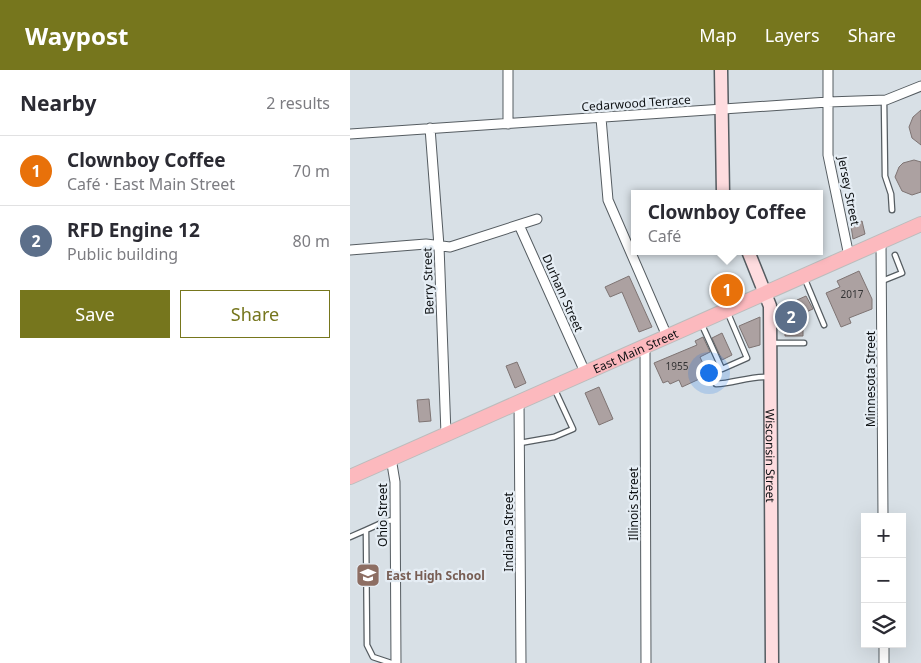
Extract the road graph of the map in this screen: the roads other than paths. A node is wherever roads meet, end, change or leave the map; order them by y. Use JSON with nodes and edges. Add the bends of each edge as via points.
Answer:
{"nodes":[{"id":1,"x":508,"y":70,"type":"edge"},
{"id":2,"x":722,"y":70,"type":"edge"},
{"id":3,"x":828,"y":70,"type":"edge"},
{"id":4,"x":921,"y":86,"type":"edge"},
{"id":5,"x":884,"y":100,"type":"junction"},
{"id":6,"x":828,"y":102,"type":"junction"},
{"id":7,"x":722,"y":110,"type":"junction"},
{"id":8,"x":601,"y":118,"type":"junction"},
{"id":9,"x":508,"y":124,"type":"junction"},
{"id":10,"x":430,"y":128,"type":"junction"},
{"id":11,"x":350,"y":134,"type":"edge"},
{"id":12,"x":723,"y":190,"type":"edge"},
{"id":13,"x":892,"y":210,"type":"dead end"},
{"id":14,"x":537,"y":219,"type":"dead end"},
{"id":15,"x":921,"y":224,"type":"edge"},
{"id":16,"x":519,"y":225,"type":"junction"},
{"id":17,"x":881,"y":242,"type":"junction"},
{"id":18,"x":439,"y":246,"type":"junction"},
{"id":19,"x":350,"y":250,"type":"edge"},
{"id":20,"x":631,"y":253,"type":"edge"},
{"id":21,"x":632,"y":255,"type":"edge"},
{"id":22,"x":750,"y":255,"type":"edge"},
{"id":23,"x":849,"y":256,"type":"junction"},
{"id":24,"x":895,"y":256,"type":"dead end"},
{"id":25,"x":804,"y":276,"type":"junction"},
{"id":26,"x":882,"y":281,"type":"junction"},
{"id":27,"x":766,"y":292,"type":"junction"},
{"id":28,"x":726,"y":310,"type":"junction"},
{"id":29,"x":700,"y":322,"type":"junction"},
{"id":30,"x":824,"y":325,"type":"dead end"},
{"id":31,"x":667,"y":336,"type":"junction"},
{"id":32,"x":770,"y":343,"type":"junction"},
{"id":33,"x":804,"y":343,"type":"dead end"},
{"id":34,"x":645,"y":346,"type":"junction"},
{"id":35,"x":585,"y":372,"type":"junction"},
{"id":36,"x":771,"y":376,"type":"junction"},
{"id":37,"x":716,"y":384,"type":"dead end"},
{"id":38,"x":553,"y":386,"type":"junction"},
{"id":39,"x":519,"y":401,"type":"junction"},
{"id":40,"x":446,"y":434,"type":"junction"},
{"id":41,"x":520,"y":443,"type":"junction"},
{"id":42,"x":391,"y":458,"type":"junction"},
{"id":43,"x":350,"y":477,"type":"edge"},
{"id":44,"x":883,"y":513,"type":"edge"},
{"id":45,"x":395,"y":520,"type":"junction"},
{"id":46,"x":366,"y":530,"type":"junction"},
{"id":47,"x":350,"y":537,"type":"edge"},
{"id":48,"x":884,"y":648,"type":"edge"},
{"id":49,"x":391,"y":663,"type":"edge"},
{"id":50,"x":396,"y":663,"type":"edge"},
{"id":51,"x":521,"y":663,"type":"edge"},
{"id":52,"x":646,"y":663,"type":"edge"},
{"id":53,"x":772,"y":663,"type":"edge"},
{"id":54,"x":884,"y":663,"type":"edge"}],
"edges":[{"from":1,"to":9,"type":"street"},
{"from":2,"to":7,"type":"street"},
{"from":3,"to":6,"type":"street","name":"Jersey Street"},
{"from":4,"to":5,"type":"street","name":"Cedarwood Terrace"},
{"from":5,"to":6,"type":"street","name":"Cedarwood Terrace"},
{"from":5,"to":13,"type":"lane","via":[[885,176]]},
{"from":6,"to":7,"type":"street","name":"Cedarwood Terrace"},
{"from":6,"to":23,"type":"street","name":"Jersey Street","via":[[828,155]]},
{"from":7,"to":8,"type":"street","name":"Cedarwood Terrace"},
{"from":7,"to":12,"type":"street"},
{"from":8,"to":9,"type":"street","name":"Cedarwood Terrace"},
{"from":8,"to":20,"type":"street","via":[[608,200]]},
{"from":9,"to":10,"type":"street","name":"Cedarwood Terrace"},
{"from":10,"to":11,"type":"street","name":"Cedarwood Terrace"},
{"from":10,"to":18,"type":"street","name":"Berry Street"},
{"from":14,"to":16,"type":"street"},
{"from":15,"to":17,"type":"main road","name":"East Main Street"},
{"from":16,"to":18,"type":"street","via":[[456,246]]},
{"from":16,"to":35,"type":"street","name":"Durham Street"},
{"from":17,"to":23,"type":"main road","name":"East Main Street"},
{"from":17,"to":26,"type":"street","name":"Minnesota Street"},
{"from":18,"to":19,"type":"street","via":[[426,244]]},
{"from":18,"to":40,"type":"street","name":"Berry Street"},
{"from":21,"to":31,"type":"street"},
{"from":22,"to":27,"type":"street","name":"Wisconsin Street"},
{"from":23,"to":25,"type":"main road","name":"East Main Street"},
{"from":24,"to":26,"type":"lane","via":[[902,273]]},
{"from":25,"to":27,"type":"main road","name":"East Main Street"},
{"from":25,"to":30,"type":"lane"},
{"from":26,"to":44,"type":"street","name":"Minnesota Street"},
{"from":27,"to":28,"type":"main road","name":"East Main Street"},
{"from":27,"to":32,"type":"street","name":"Wisconsin Street","via":[[770,306]]},
{"from":28,"to":29,"type":"main road","name":"East Main Street"},
{"from":28,"to":29,"type":"lane","via":[[747,358],[722,369]]},
{"from":29,"to":31,"type":"main road","name":"East Main Street"},
{"from":31,"to":34,"type":"main road","name":"East Main Street"},
{"from":32,"to":33,"type":"lane"},
{"from":32,"to":36,"type":"street","name":"Wisconsin Street"},
{"from":34,"to":35,"type":"main road","name":"East Main Street"},
{"from":34,"to":52,"type":"street","name":"Illinois Street"},
{"from":35,"to":38,"type":"main road","name":"East Main Street"},
{"from":36,"to":37,"type":"lane"},
{"from":36,"to":53,"type":"street","name":"Wisconsin Street"},
{"from":38,"to":39,"type":"main road","name":"East Main Street"},
{"from":38,"to":41,"type":"lane","via":[[573,429],[554,437]]},
{"from":39,"to":40,"type":"main road","name":"East Main Street"},
{"from":39,"to":41,"type":"street","name":"Indiana Street"},
{"from":40,"to":42,"type":"main road","name":"East Main Street"},
{"from":41,"to":51,"type":"street","name":"Indiana Street"},
{"from":42,"to":43,"type":"main road","name":"East Main Street"},
{"from":42,"to":45,"type":"street","name":"Ohio Street"},
{"from":45,"to":46,"type":"lane"},
{"from":45,"to":50,"type":"street","name":"Ohio Street"},
{"from":46,"to":47,"type":"lane"},
{"from":46,"to":49,"type":"lane","via":[[367,645],[373,658]]},
{"from":48,"to":54,"type":"street"}]}
